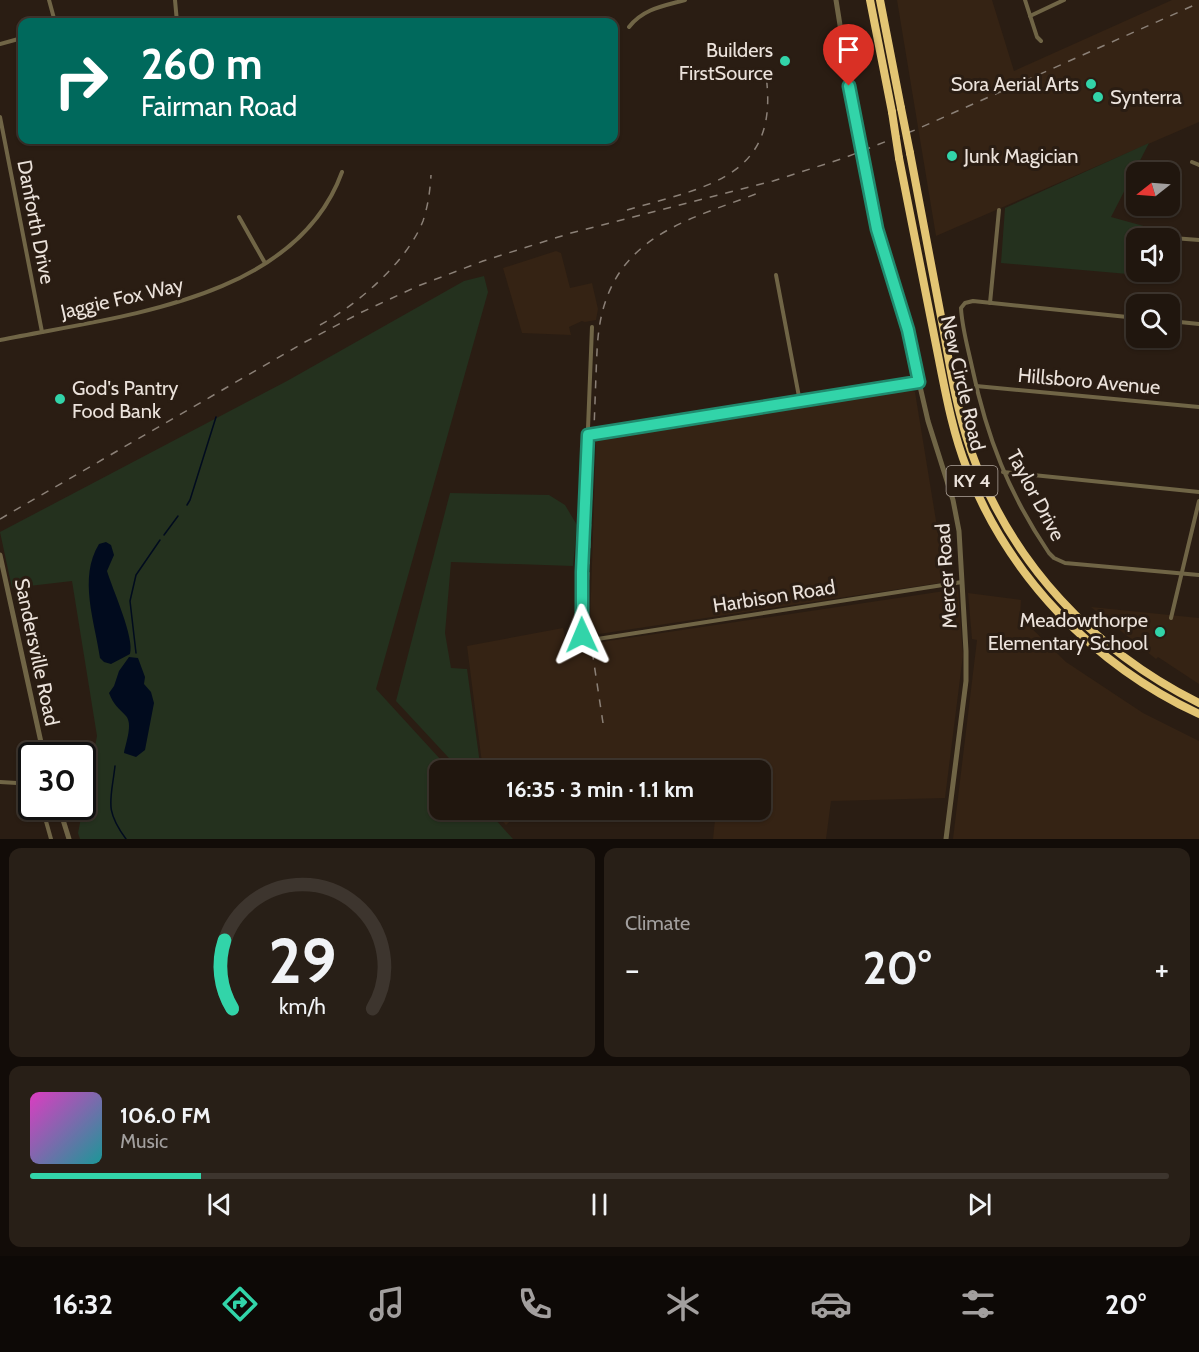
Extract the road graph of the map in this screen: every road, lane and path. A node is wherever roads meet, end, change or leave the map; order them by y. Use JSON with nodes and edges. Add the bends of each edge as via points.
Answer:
{"nodes":[{"id":1,"x":49,"y":0,"type":"edge"},
{"id":2,"x":176,"y":0,"type":"edge"},
{"id":3,"x":685,"y":0,"type":"edge"},
{"id":4,"x":836,"y":0,"type":"edge"},
{"id":5,"x":870,"y":0,"type":"edge"},
{"id":6,"x":880,"y":0,"type":"edge"},
{"id":7,"x":1025,"y":0,"type":"edge"},
{"id":8,"x":1064,"y":0,"type":"edge"},
{"id":9,"x":1030,"y":16,"type":"junction"},
{"id":10,"x":54,"y":18,"type":"edge"},
{"id":11,"x":177,"y":18,"type":"edge"},
{"id":12,"x":628,"y":27,"type":"dead end"},
{"id":13,"x":18,"y":39,"type":"edge"},
{"id":14,"x":1041,"y":41,"type":"dead end"},
{"id":15,"x":0,"y":44,"type":"edge"},
{"id":16,"x":0,"y":117,"type":"edge"},
{"id":17,"x":1192,"y":162,"type":"dead end"},
{"id":18,"x":1199,"y":165,"type":"edge"},
{"id":19,"x":342,"y":172,"type":"dead end"},
{"id":20,"x":999,"y":210,"type":"dead end"},
{"id":21,"x":239,"y":217,"type":"dead end"},
{"id":22,"x":1180,"y":239,"type":"edge"},
{"id":23,"x":1199,"y":240,"type":"edge"},
{"id":24,"x":265,"y":262,"type":"junction"},
{"id":25,"x":776,"y":275,"type":"dead end"},
{"id":26,"x":990,"y":303,"type":"junction"},
{"id":27,"x":1126,"y":317,"type":"edge"},
{"id":28,"x":1180,"y":322,"type":"edge"},
{"id":29,"x":1199,"y":324,"type":"edge"},
{"id":30,"x":592,"y":327,"type":"dead end"},
{"id":31,"x":42,"y":332,"type":"junction"},
{"id":32,"x":0,"y":340,"type":"edge"},
{"id":33,"x":919,"y":382,"type":"junction"},
{"id":34,"x":976,"y":386,"type":"junction"},
{"id":35,"x":800,"y":402,"type":"junction"},
{"id":36,"x":1199,"y":407,"type":"edge"},
{"id":37,"x":588,"y":435,"type":"junction"},
{"id":38,"x":1003,"y":472,"type":"junction"},
{"id":39,"x":1199,"y":492,"type":"edge"},
{"id":40,"x":1199,"y":501,"type":"edge"},
{"id":41,"x":0,"y":555,"type":"edge"},
{"id":42,"x":1182,"y":574,"type":"junction"},
{"id":43,"x":1199,"y":575,"type":"edge"},
{"id":44,"x":962,"y":582,"type":"junction"},
{"id":45,"x":1171,"y":618,"type":"dead end"},
{"id":46,"x":1199,"y":703,"type":"edge"},
{"id":47,"x":1199,"y":714,"type":"edge"},
{"id":48,"x":41,"y":742,"type":"edge"},
{"id":49,"x":0,"y":782,"type":"edge"},
{"id":50,"x":18,"y":783,"type":"edge"},
{"id":51,"x":46,"y":820,"type":"edge"},
{"id":52,"x":63,"y":820,"type":"edge"},
{"id":53,"x":51,"y":839,"type":"edge"},
{"id":54,"x":69,"y":839,"type":"edge"},
{"id":55,"x":946,"y":839,"type":"edge"}],
"edges":[{"from":1,"to":10,"type":"street"},
{"from":2,"to":11,"type":"street"},
{"from":3,"to":12,"type":"street","via":[[644,12]]},
{"from":4,"to":33,"type":"street","name":"Mercer Road","bridge":true,"via":[[865,170]]},
{"from":5,"to":47,"type":"highway","name":"New Circle Road","number":"KY 4","bridge":true,"via":[[950,417],[966,468],[1004,544],[1067,622],[1150,687]]},
{"from":6,"to":46,"type":"highway","name":"New Circle Road","number":"KY 4","bridge":true,"via":[[953,384],[971,452],[992,500],[1028,560],[1076,617],[1136,667]]},
{"from":7,"to":9,"type":"street"},
{"from":8,"to":9,"type":"street"},
{"from":9,"to":14,"type":"street"},
{"from":13,"to":15,"type":"street"},
{"from":16,"to":31,"type":"street","name":"Danforth Drive"},
{"from":17,"to":18,"type":"street"},
{"from":19,"to":24,"type":"street","name":"Jaggie Fox Way","via":[[329,203],[315,222],[290,247]]},
{"from":20,"to":26,"type":"street"},
{"from":21,"to":24,"type":"street"},
{"from":22,"to":23,"type":"street"},
{"from":24,"to":31,"type":"street","name":"Jaggie Fox Way","via":[[230,283],[176,303]]},
{"from":25,"to":35,"type":"street"},
{"from":26,"to":27,"type":"street"},
{"from":26,"to":34,"type":"street","name":"Taylor Drive","via":[[973,301],[964,304],[961,312]]},
{"from":28,"to":29,"type":"street"},
{"from":30,"to":37,"type":"street"},
{"from":31,"to":32,"type":"street","name":"Jaggie Fox Way"},
{"from":33,"to":35,"type":"street"},
{"from":33,"to":44,"type":"street","name":"Mercer Road","via":[[957,515]]},
{"from":34,"to":36,"type":"street","name":"Hillsboro Avenue"},
{"from":34,"to":38,"type":"street","name":"Taylor Drive"},
{"from":35,"to":37,"type":"street"},
{"from":37,"to":44,"type":"street","name":"Harbison Road","via":[[580,631],[585,639]]},
{"from":38,"to":39,"type":"street"},
{"from":38,"to":42,"type":"street","name":"Taylor Drive","via":[[1039,538],[1060,562]]},
{"from":40,"to":42,"type":"street"},
{"from":41,"to":48,"type":"street","name":"Sandersville Road"},
{"from":42,"to":43,"type":"street","name":"Taylor Drive"},
{"from":42,"to":45,"type":"street"},
{"from":44,"to":55,"type":"street","name":"Mercer Road","via":[[966,681]]},
{"from":49,"to":50,"type":"street"},
{"from":51,"to":53,"type":"street"},
{"from":52,"to":54,"type":"street"}]}
